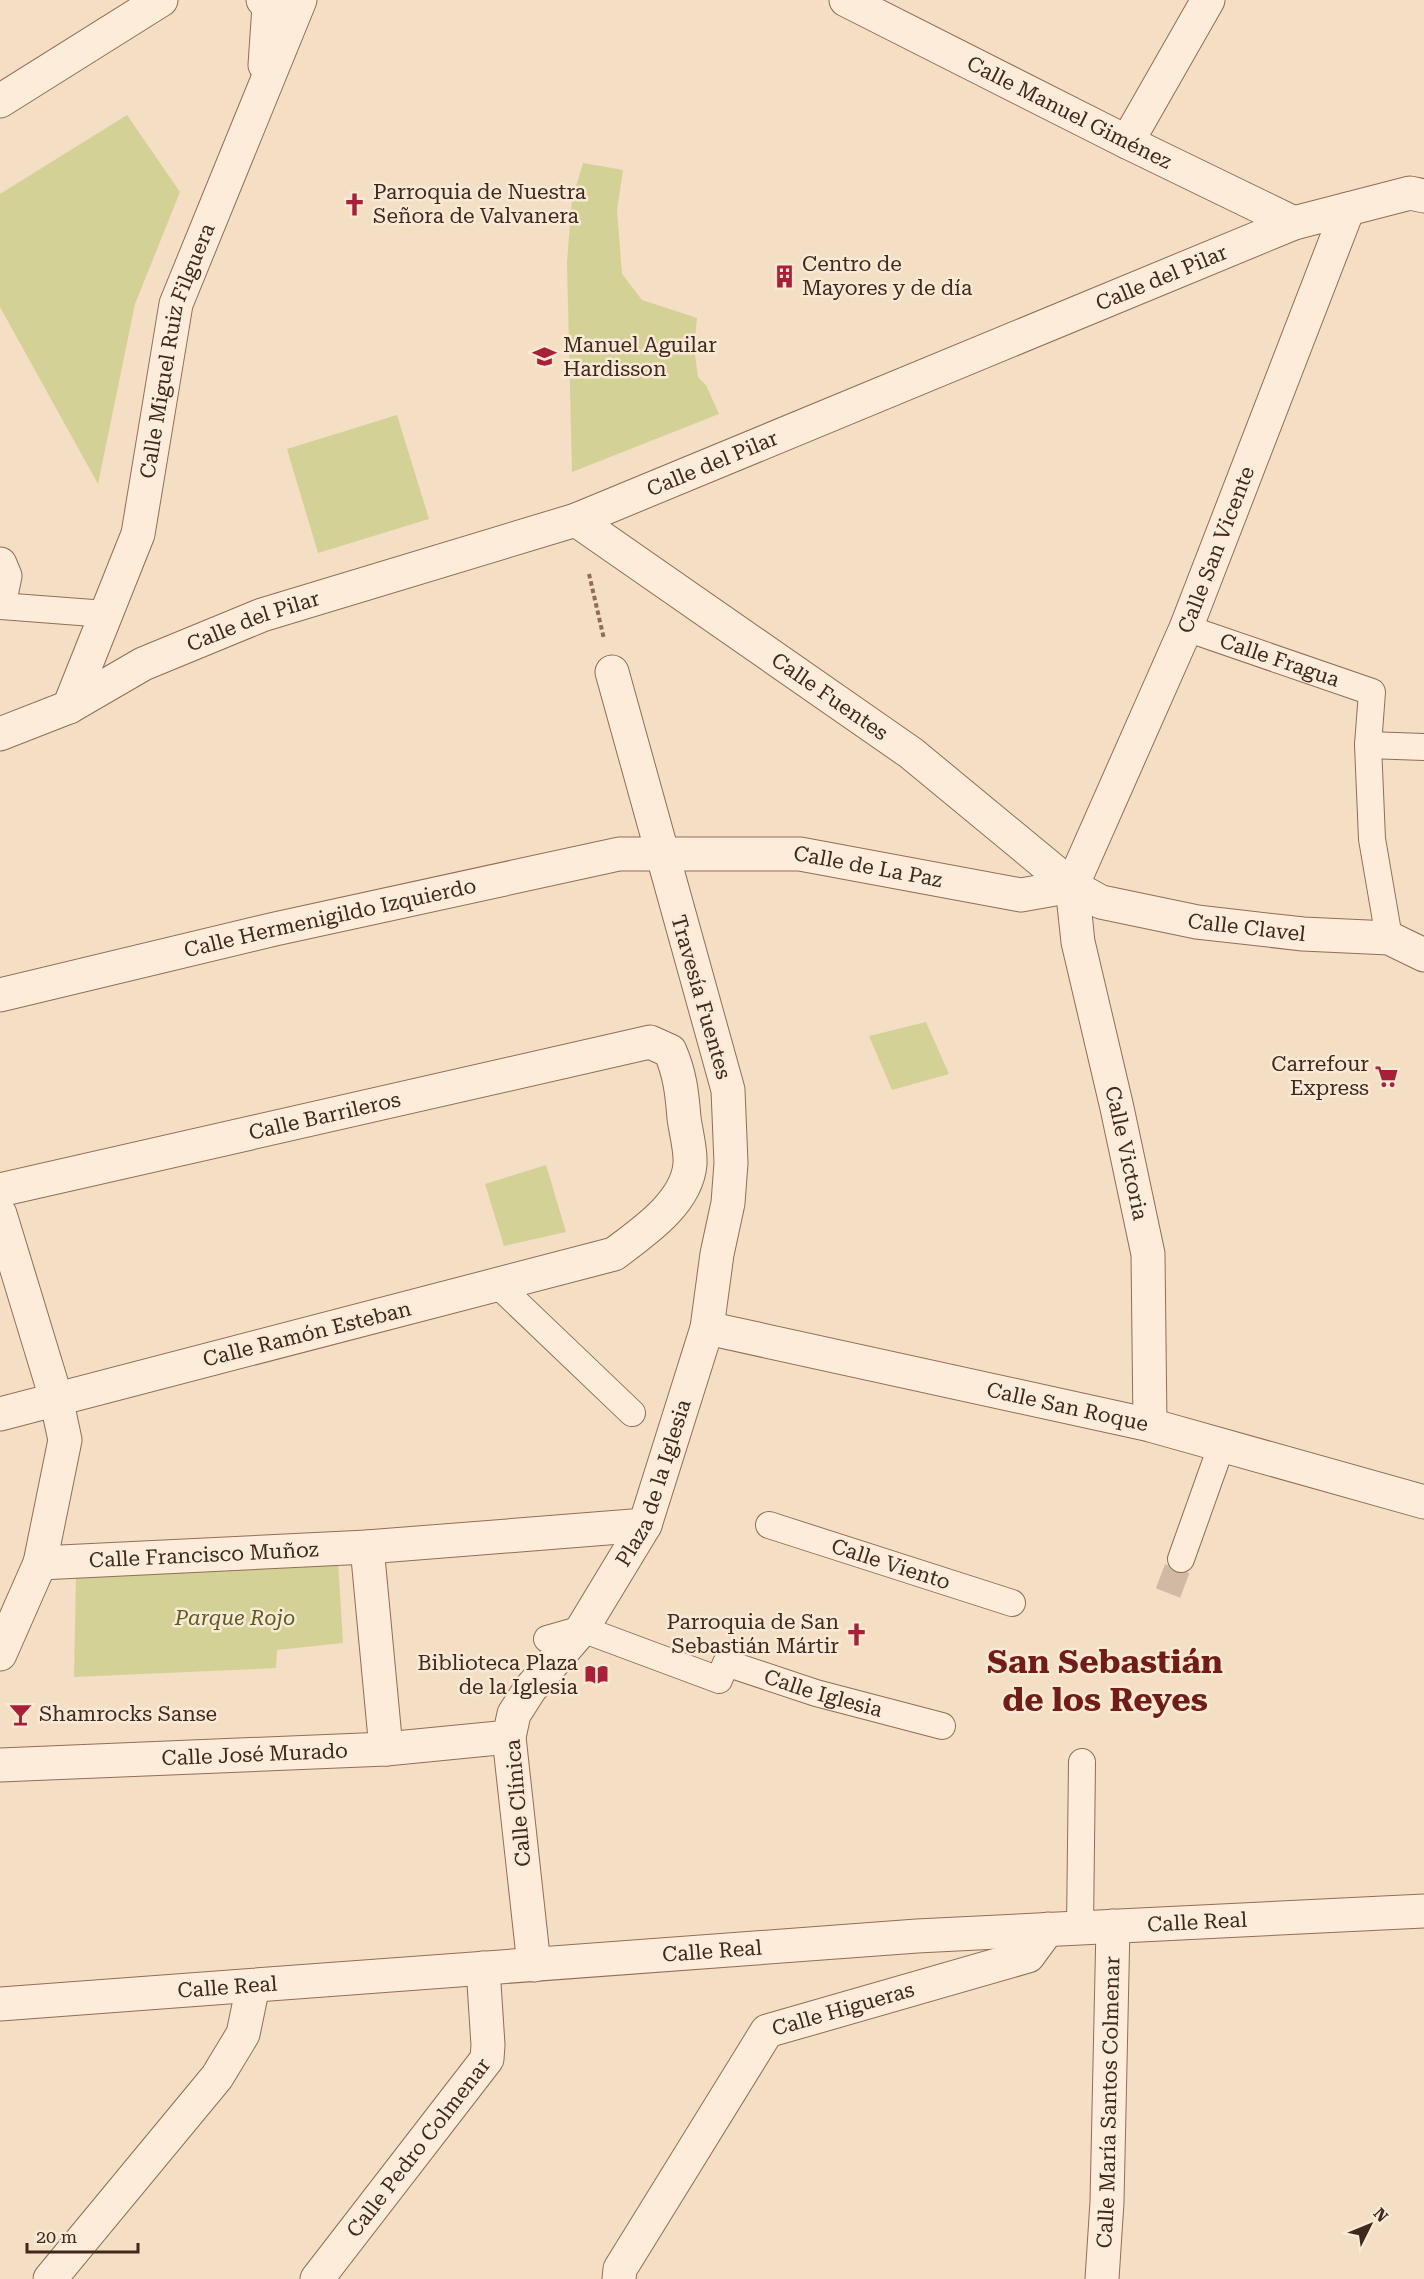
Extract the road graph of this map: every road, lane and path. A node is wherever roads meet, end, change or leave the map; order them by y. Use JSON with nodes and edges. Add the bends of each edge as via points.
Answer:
{"nodes":[{"id":1,"x":161,"y":0,"type":"edge"},
{"id":2,"x":263,"y":0,"type":"edge"},
{"id":3,"x":300,"y":0,"type":"edge"},
{"id":4,"x":846,"y":0,"type":"edge"},
{"id":5,"x":1208,"y":0,"type":"edge"},
{"id":6,"x":263,"y":93,"type":"junction"},
{"id":7,"x":0,"y":101,"type":"edge"},
{"id":8,"x":1127,"y":142,"type":"junction"},
{"id":9,"x":1424,"y":196,"type":"edge"},
{"id":10,"x":1348,"y":209,"type":"junction"},
{"id":11,"x":1294,"y":223,"type":"junction"},
{"id":12,"x":576,"y":520,"type":"junction"},
{"id":13,"x":0,"y":564,"type":"edge"},
{"id":14,"x":0,"y":600,"type":"edge"},
{"id":15,"x":0,"y":606,"type":"edge"},
{"id":16,"x":106,"y":614,"type":"junction"},
{"id":17,"x":1186,"y":628,"type":"junction"},
{"id":18,"x":612,"y":672,"type":"joint"},
{"id":19,"x":69,"y":707,"type":"junction"},
{"id":20,"x":0,"y":734,"type":"edge"},
{"id":21,"x":1368,"y":745,"type":"junction"},
{"id":22,"x":1424,"y":747,"type":"edge"},
{"id":23,"x":661,"y":853,"type":"junction"},
{"id":24,"x":1072,"y":886,"type":"junction"},
{"id":25,"x":1389,"y":938,"type":"junction"},
{"id":26,"x":1424,"y":956,"type":"edge"},
{"id":27,"x":0,"y":995,"type":"edge"},
{"id":28,"x":0,"y":1190,"type":"edge"},
{"id":29,"x":0,"y":1214,"type":"edge"},
{"id":30,"x":614,"y":1254,"type":"joint"},
{"id":31,"x":497,"y":1284,"type":"junction"},
{"id":32,"x":707,"y":1328,"type":"junction"},
{"id":33,"x":56,"y":1398,"type":"junction"},
{"id":34,"x":632,"y":1413,"type":"dead end"},
{"id":35,"x":0,"y":1414,"type":"edge"},
{"id":36,"x":1150,"y":1425,"type":"junction"},
{"id":37,"x":1222,"y":1444,"type":"junction"},
{"id":38,"x":1424,"y":1503,"type":"edge"},
{"id":39,"x":645,"y":1525,"type":"junction"},
{"id":40,"x":769,"y":1525,"type":"dead end"},
{"id":41,"x":367,"y":1546,"type":"junction"},
{"id":42,"x":1181,"y":1558,"type":"tunnel mouth"},
{"id":43,"x":40,"y":1563,"type":"junction"},
{"id":44,"x":1012,"y":1603,"type":"dead end"},
{"id":45,"x":582,"y":1629,"type":"junction"},
{"id":46,"x":547,"y":1639,"type":"dead end"},
{"id":47,"x":0,"y":1654,"type":"edge"},
{"id":48,"x":942,"y":1726,"type":"dead end"},
{"id":49,"x":509,"y":1737,"type":"junction"},
{"id":50,"x":386,"y":1749,"type":"junction"},
{"id":51,"x":1082,"y":1762,"type":"dead end"},
{"id":52,"x":0,"y":1765,"type":"edge"},
{"id":53,"x":1424,"y":1911,"type":"edge"},
{"id":54,"x":1113,"y":1926,"type":"junction"},
{"id":55,"x":1064,"y":1928,"type":"junction"},
{"id":56,"x":534,"y":1965,"type":"junction"},
{"id":57,"x":483,"y":1968,"type":"junction"},
{"id":58,"x":253,"y":1986,"type":"junction"},
{"id":59,"x":0,"y":2004,"type":"edge"},
{"id":60,"x":50,"y":2279,"type":"edge"},
{"id":61,"x":317,"y":2279,"type":"edge"},
{"id":62,"x":619,"y":2279,"type":"edge"},
{"id":63,"x":1102,"y":2279,"type":"edge"}],
"edges":[{"from":1,"to":7,"type":"street"},
{"from":2,"to":6,"type":"street","via":[[269,6]]},
{"from":3,"to":6,"type":"street","name":"Calle Miguel Ruiz Filguera"},
{"from":4,"to":8,"type":"street","name":"Calle Manuel Giménez"},
{"from":5,"to":8,"type":"street"},
{"from":6,"to":16,"type":"street","name":"Calle Miguel Ruiz Filguera","via":[[176,304],[138,534]]},
{"from":8,"to":11,"type":"street","name":"Calle Manuel Giménez"},
{"from":9,"to":10,"type":"street","name":"Calle del Pilar","via":[[1410,193]]},
{"from":10,"to":11,"type":"street","name":"Calle del Pilar"},
{"from":10,"to":17,"type":"street","name":"Calle San Vicente"},
{"from":11,"to":12,"type":"street","name":"Calle del Pilar"},
{"from":12,"to":18,"type":"path"},
{"from":12,"to":19,"type":"street","name":"Calle del Pilar","via":[[262,615],[144,664]]},
{"from":12,"to":24,"type":"street","name":"Calle Fuentes","via":[[911,753]]},
{"from":13,"to":14,"type":"street","via":[[5,576]]},
{"from":15,"to":16,"type":"street"},
{"from":16,"to":19,"type":"street","name":"Calle Miguel Ruiz Filguera"},
{"from":17,"to":21,"type":"street","name":"Calle Fragua","via":[[1372,692]]},
{"from":17,"to":24,"type":"street","name":"Calle San Vicente"},
{"from":18,"to":23,"type":"street","name":"Travesía Fuentes"},
{"from":19,"to":20,"type":"street","name":"Calle del Pilar"},
{"from":21,"to":22,"type":"street"},
{"from":21,"to":25,"type":"street","via":[[1372,838]]},
{"from":23,"to":24,"type":"street","name":"Calle de La Paz","via":[[800,854],[1021,895]]},
{"from":23,"to":27,"type":"street","name":"Calle Hermenigildo Izquierdo","via":[[619,854],[275,929]]},
{"from":23,"to":32,"type":"street","name":"Travesía Fuentes","via":[[728,1090],[728,1203]]},
{"from":24,"to":25,"type":"street","name":"Calle Clavel","via":[[1101,902],[1197,922],[1303,934]]},
{"from":24,"to":36,"type":"street","name":"Calle Victoria","via":[[1078,942],[1148,1254]]},
{"from":25,"to":26,"type":"street","name":"Calle Clavel"},
{"from":28,"to":30,"type":"street","name":"Calle Barrileros","via":[[650,1042],[670,1051],[679,1070],[690,1165],[670,1206]]},
{"from":29,"to":33,"type":"street"},
{"from":30,"to":31,"type":"street","name":"Calle Ramón Esteban"},
{"from":31,"to":33,"type":"street","name":"Calle Ramón Esteban"},
{"from":31,"to":34,"type":"street"},
{"from":32,"to":36,"type":"street","name":"Calle San Roque"},
{"from":32,"to":39,"type":"street","name":"Plaza de la Iglesia"},
{"from":33,"to":35,"type":"street","name":"Calle Ramón Esteban"},
{"from":33,"to":43,"type":"street","via":[[65,1440]]},
{"from":36,"to":37,"type":"street","name":"Calle San Roque"},
{"from":37,"to":38,"type":"street","name":"Calle San Roque"},
{"from":37,"to":42,"type":"street"},
{"from":39,"to":41,"type":"street","name":"Calle Francisco Muñoz"},
{"from":39,"to":45,"type":"street","name":"Plaza de la Iglesia"},
{"from":40,"to":44,"type":"street","name":"Calle Viento"},
{"from":41,"to":43,"type":"street","name":"Calle Francisco Muñoz"},
{"from":41,"to":50,"type":"street"},
{"from":43,"to":47,"type":"street"},
{"from":45,"to":46,"type":"street"},
{"from":45,"to":48,"type":"street","name":"Calle Iglesia","via":[[719,1680],[726,1663],[816,1694]]},
{"from":45,"to":49,"type":"street","name":"Calle Clínica","via":[[530,1689],[514,1714]]},
{"from":49,"to":50,"type":"street","name":"Calle José Murado"},
{"from":49,"to":56,"type":"street","name":"Calle Clínica"},
{"from":50,"to":52,"type":"street","name":"Calle José Murado"},
{"from":51,"to":55,"type":"street"},
{"from":53,"to":54,"type":"street","name":"Calle Real"},
{"from":54,"to":55,"type":"street","name":"Calle Real"},
{"from":54,"to":63,"type":"street","name":"Calle María Santos Colmenar"},
{"from":55,"to":56,"type":"street","name":"Calle Real"},
{"from":55,"to":62,"type":"street","name":"Calle Higueras","via":[[1028,1956],[767,2031],[620,2269]]},
{"from":56,"to":57,"type":"street","name":"Calle Real"},
{"from":57,"to":58,"type":"street","name":"Calle Real"},
{"from":57,"to":61,"type":"street","name":"Calle Pedro Colmenar","via":[[487,2059]]},
{"from":58,"to":59,"type":"street","name":"Calle Real"},
{"from":58,"to":60,"type":"street","via":[[243,2034],[217,2077]]}]}
